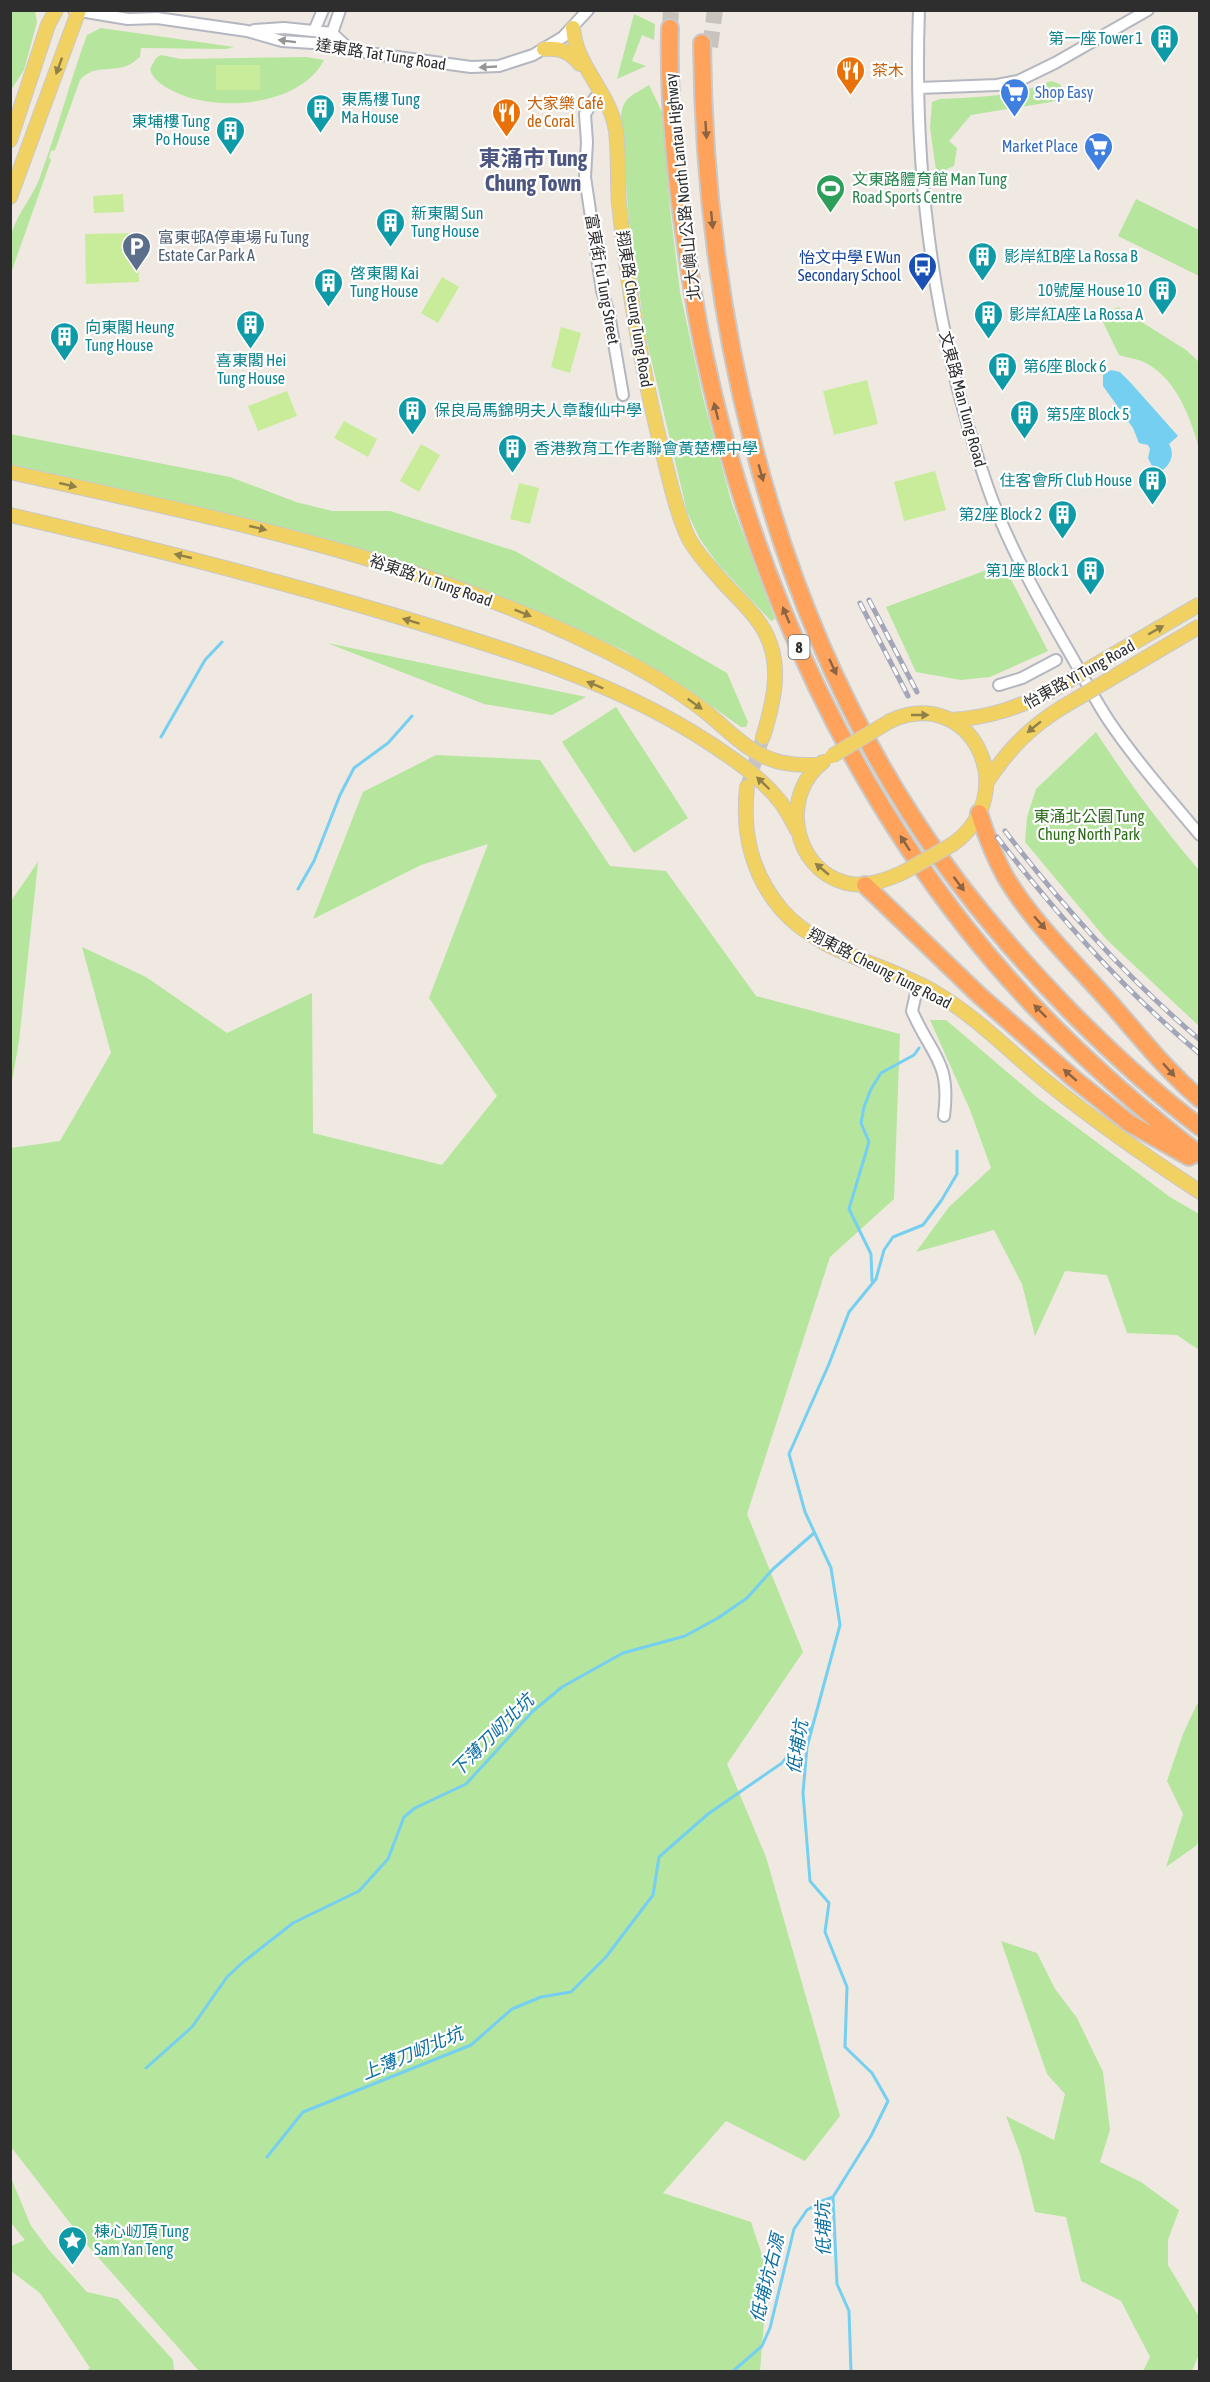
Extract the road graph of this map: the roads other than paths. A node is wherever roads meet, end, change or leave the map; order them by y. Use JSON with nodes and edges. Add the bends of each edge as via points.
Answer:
{"nodes":[{"id":1,"x":56,"y":10,"type":"edge"},
{"id":2,"x":140,"y":10,"type":"edge"},
{"id":3,"x":323,"y":10,"type":"edge"},
{"id":4,"x":340,"y":10,"type":"edge"},
{"id":5,"x":588,"y":10,"type":"edge"},
{"id":6,"x":919,"y":10,"type":"edge"},
{"id":7,"x":1148,"y":10,"type":"edge"},
{"id":8,"x":78,"y":11,"type":"edge"},
{"id":9,"x":157,"y":18,"type":"junction"},
{"id":10,"x":573,"y":28,"type":"junction"},
{"id":11,"x":670,"y":28,"type":"tunnel mouth"},
{"id":12,"x":248,"y":31,"type":"junction"},
{"id":13,"x":314,"y":31,"type":"junction"},
{"id":14,"x":330,"y":39,"type":"junction"},
{"id":15,"x":706,"y":45,"type":"tunnel mouth"},
{"id":16,"x":543,"y":50,"type":"junction"},
{"id":17,"x":590,"y":74,"type":"junction"},
{"id":18,"x":919,"y":88,"type":"junction"},
{"id":19,"x":605,"y":98,"type":"junction"},
{"id":20,"x":10,"y":140,"type":"edge"},
{"id":21,"x":10,"y":197,"type":"edge"},
{"id":22,"x":622,"y":395,"type":"dead end"},
{"id":23,"x":10,"y":472,"type":"edge"},
{"id":24,"x":10,"y":515,"type":"edge"},
{"id":25,"x":1200,"y":604,"type":"edge"},
{"id":26,"x":1200,"y":626,"type":"edge"},
{"id":27,"x":1056,"y":660,"type":"dead end"},
{"id":28,"x":999,"y":685,"type":"dead end"},
{"id":29,"x":950,"y":720,"type":"junction"},
{"id":30,"x":763,"y":737,"type":"tunnel mouth"},
{"id":31,"x":818,"y":765,"type":"junction"},
{"id":32,"x":987,"y":782,"type":"junction"},
{"id":33,"x":747,"y":787,"type":"tunnel mouth"},
{"id":34,"x":979,"y":813,"type":"junction"},
{"id":35,"x":797,"y":830,"type":"junction"},
{"id":36,"x":1200,"y":835,"type":"edge"},
{"id":37,"x":865,"y":885,"type":"junction"},
{"id":38,"x":918,"y":984,"type":"junction"},
{"id":39,"x":1200,"y":1099,"type":"edge"},
{"id":40,"x":944,"y":1116,"type":"dead end"},
{"id":41,"x":1200,"y":1127,"type":"edge"},
{"id":42,"x":1200,"y":1155,"type":"edge"},
{"id":43,"x":1200,"y":1163,"type":"edge"},
{"id":44,"x":1200,"y":1192,"type":"edge"}],
"edges":[{"from":1,"to":20,"type":"main road"},
{"from":2,"to":9,"type":"street","name":"達東路 Tat Tung Road"},
{"from":3,"to":13,"type":"street"},
{"from":4,"to":14,"type":"street"},
{"from":5,"to":10,"type":"street","name":"達東路 Tat Tung Road"},
{"from":6,"to":18,"type":"street","name":"文東路 Man Tung Road"},
{"from":7,"to":18,"type":"street","via":[[1018,81],[997,86]]},
{"from":8,"to":9,"type":"street","name":"達東路 Tat Tung Road","via":[[128,19]]},
{"from":8,"to":21,"type":"main road","one_way":true},
{"from":9,"to":12,"type":"street","name":"達東路 Tat Tung Road"},
{"from":10,"to":16,"type":"street","name":"達東路 Tat Tung Road"},
{"from":10,"to":17,"type":"main road","via":[[575,44]]},
{"from":42,"to":11,"type":"highway","name":"北大嶼山公路 North Lantau Highway","number":"8","one_way":true,"via":[[1082,1052],[968,931],[909,849],[832,717],[751,527],[709,383],[683,228],[669,70]]},
{"from":12,"to":13,"type":"street"},
{"from":14,"to":12,"type":"street","name":"達東路 Tat Tung Road","one_way":true,"via":[[282,41]]},
{"from":13,"to":14,"type":"street"},
{"from":16,"to":14,"type":"street","name":"達東路 Tat Tung Road","one_way":true,"via":[[510,63],[471,67],[349,49]]},
{"from":15,"to":41,"type":"highway","name":"北大嶼山公路 North Lantau Highway","number":"8","one_way":true,"via":[[704,99],[712,222],[737,375],[773,514],[822,644],[854,714],[909,811],[984,917],[1030,970],[1108,1048]]},
{"from":16,"to":17,"type":"main road","via":[[568,52]]},
{"from":17,"to":19,"type":"main road"},
{"from":18,"to":36,"type":"street","name":"文東路 Man Tung Road","via":[[923,184],[934,278],[952,368],[988,490],[1053,624],[1108,720]]},
{"from":19,"to":22,"type":"street","name":"富東街 Fu Tung Street","via":[[595,98],[585,114],[585,177]]},
{"from":19,"to":30,"type":"main road","name":"翔東路 Cheung Tung Road","via":[[616,133],[619,202],[636,327],[653,415],[682,525],[700,557],[761,625],[775,659],[777,681]]},
{"from":23,"to":31,"type":"main road","name":"裕東路 Yu Tung Road","one_way":true,"via":[[286,534],[415,572],[525,613],[622,659],[665,682],[763,756],[784,763]]},
{"from":35,"to":24,"type":"main road","one_way":true,"via":[[770,790],[727,754],[646,707],[592,683],[487,644],[287,583]]},
{"from":29,"to":25,"type":"main road","name":"怡東路 Yi Tung Road","one_way":true,"bridge":true,"via":[[998,714],[1023,706]]},
{"from":26,"to":32,"type":"main road","name":"怡東路 Yi Tung Road","one_way":true,"bridge":true,"via":[[1032,728],[1014,744]]},
{"from":27,"to":28,"type":"street","via":[[1023,678]]},
{"from":31,"to":29,"type":"main road","one_way":true,"bridge":true,"via":[[905,715]]},
{"from":29,"to":32,"type":"main road","via":[[977,745],[984,759]]},
{"from":31,"to":35,"type":"main road","via":[[800,790]]},
{"from":32,"to":34,"type":"main road"},
{"from":33,"to":38,"type":"main road","name":"翔東路 Cheung Tung Road","via":[[745,831],[750,855],[781,909],[834,947]]},
{"from":34,"to":37,"type":"main road","bridge":true,"via":[[954,844],[904,872]]},
{"from":34,"to":39,"type":"highway","one_way":true,"via":[[1005,877],[1029,910],[1163,1064]]},
{"from":37,"to":35,"type":"main road","one_way":true,"via":[[845,883],[823,870],[807,852]]},
{"from":43,"to":37,"type":"highway","one_way":true,"via":[[1129,1123],[1073,1078],[979,995]]},
{"from":38,"to":40,"type":"street","via":[[912,1011],[942,1066],[946,1084]]},
{"from":38,"to":44,"type":"main road","name":"翔東路 Cheung Tung Road","via":[[975,1020],[1091,1116]]}]}
